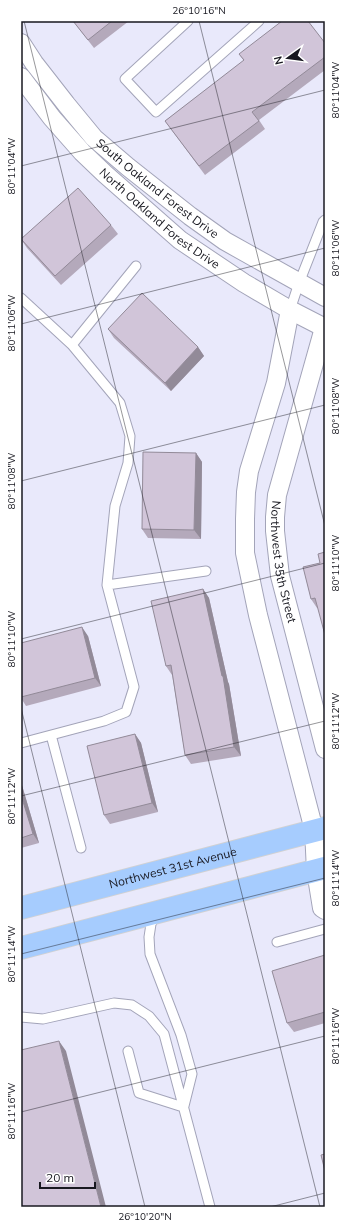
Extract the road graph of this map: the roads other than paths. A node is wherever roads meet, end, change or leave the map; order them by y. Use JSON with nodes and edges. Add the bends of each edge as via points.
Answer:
{"nodes":[{"id":1,"x":188,"y":21,"type":"edge"},
{"id":2,"x":259,"y":21,"type":"edge"},
{"id":3,"x":21,"y":43,"type":"edge"},
{"id":4,"x":21,"y":77,"type":"edge"},
{"id":5,"x":325,"y":220,"type":"edge"},
{"id":6,"x":136,"y":266,"type":"dead end"},
{"id":7,"x":299,"y":283,"type":"junction"},
{"id":8,"x":325,"y":297,"type":"edge"},
{"id":9,"x":21,"y":298,"type":"edge"},
{"id":10,"x":290,"y":310,"type":"junction"},
{"id":11,"x":325,"y":325,"type":"edge"},
{"id":12,"x":72,"y":345,"type":"junction"},
{"id":13,"x":206,"y":571,"type":"dead end"},
{"id":14,"x":107,"y":586,"type":"junction"},
{"id":15,"x":50,"y":736,"type":"junction"},
{"id":16,"x":21,"y":743,"type":"edge"},
{"id":17,"x":325,"y":748,"type":"edge"},
{"id":18,"x":320,"y":829,"type":"edge"},
{"id":19,"x":81,"y":848,"type":"dead end"},
{"id":20,"x":320,"y":870,"type":"edge"},
{"id":21,"x":21,"y":908,"type":"edge"},
{"id":22,"x":325,"y":910,"type":"edge"},
{"id":23,"x":157,"y":912,"type":"junction"},
{"id":24,"x":325,"y":929,"type":"edge"},
{"id":25,"x":277,"y":942,"type":"dead end"},
{"id":26,"x":21,"y":948,"type":"edge"},
{"id":27,"x":21,"y":1017,"type":"edge"},
{"id":28,"x":128,"y":1051,"type":"dead end"},
{"id":29,"x":183,"y":1107,"type":"junction"},
{"id":30,"x":210,"y":1207,"type":"edge"}],
"edges":[{"from":1,"to":2,"type":"lane","via":[[125,79],[156,112]]},
{"from":3,"to":7,"type":"street","name":"South Oakland Forest Drive","via":[[94,138],[219,237]]},
{"from":4,"to":10,"type":"street","name":"North Oakland Forest Drive","via":[[57,124],[133,200],[180,240]]},
{"from":5,"to":7,"type":"lane"},
{"from":6,"to":12,"type":"lane"},
{"from":7,"to":8,"type":"street","name":"South Oakland Forest Drive"},
{"from":7,"to":10,"type":"lane"},
{"from":9,"to":12,"type":"lane"},
{"from":10,"to":11,"type":"street","name":"North Oakland Forest Drive"},
{"from":10,"to":18,"type":"street","via":[[276,383],[249,471],[245,553],[258,615]]},
{"from":11,"to":17,"type":"street","name":"Northwest 35th Street","via":[[277,495],[275,531],[280,576]]},
{"from":12,"to":14,"type":"lane","via":[[120,403],[130,436],[128,463],[115,506]]},
{"from":13,"to":14,"type":"lane"},
{"from":14,"to":15,"type":"lane","via":[[134,687],[126,712]]},
{"from":15,"to":16,"type":"lane"},
{"from":15,"to":19,"type":"lane"},
{"from":18,"to":20,"type":"street"},
{"from":18,"to":21,"type":"main road","name":"Northwest 31st Avenue"},
{"from":20,"to":22,"type":"street","via":[[322,908]]},
{"from":20,"to":23,"type":"main road"},
{"from":23,"to":26,"type":"main road"},
{"from":23,"to":29,"type":"lane","via":[[151,924],[150,954],[181,1035],[192,1074]]},
{"from":24,"to":25,"type":"lane"},
{"from":27,"to":29,"type":"lane","via":[[43,1019],[114,1003],[132,1005],[149,1016],[164,1034]]},
{"from":28,"to":29,"type":"lane","via":[[139,1093]]},
{"from":29,"to":30,"type":"lane"}]}
